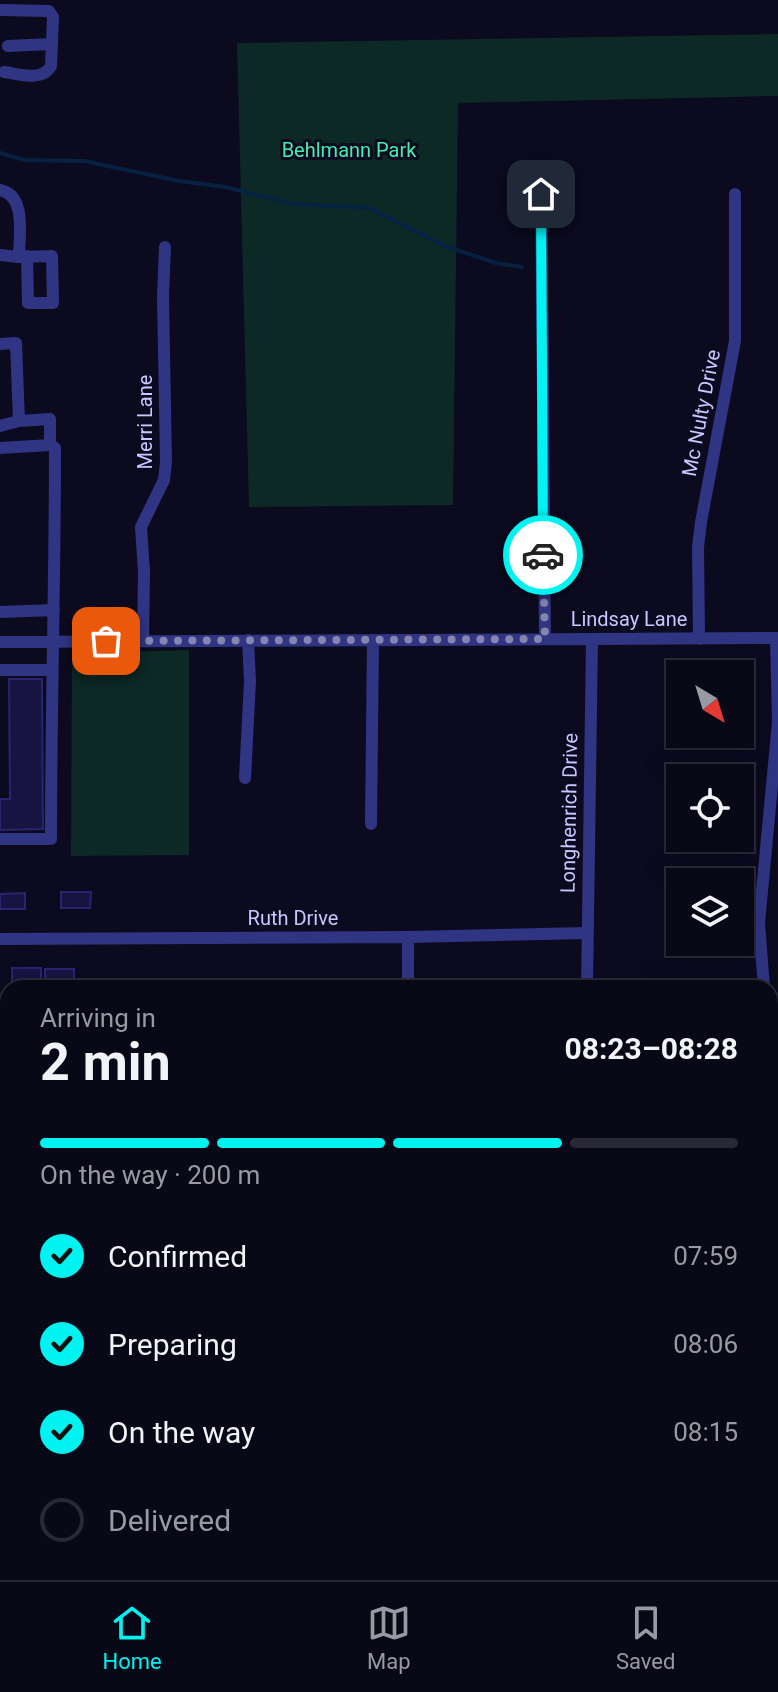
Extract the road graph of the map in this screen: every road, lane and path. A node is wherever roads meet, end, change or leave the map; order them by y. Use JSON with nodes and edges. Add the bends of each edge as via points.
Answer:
{"nodes":[{"id":1,"x":0,"y":10,"type":"edge"},
{"id":2,"x":52,"y":44,"type":"junction"},
{"id":3,"x":8,"y":46,"type":"dead end"},
{"id":4,"x":4,"y":72,"type":"dead end"},
{"id":5,"x":541,"y":173,"type":"dead end"},
{"id":6,"x":0,"y":190,"type":"edge"},
{"id":7,"x":735,"y":194,"type":"dead end"},
{"id":8,"x":165,"y":247,"type":"dead end"},
{"id":9,"x":0,"y":255,"type":"edge"},
{"id":10,"x":0,"y":344,"type":"edge"},
{"id":11,"x":19,"y":421,"type":"junction"},
{"id":12,"x":0,"y":426,"type":"edge"},
{"id":13,"x":50,"y":445,"type":"junction"},
{"id":14,"x":0,"y":448,"type":"edge"},
{"id":15,"x":54,"y":610,"type":"junction"},
{"id":16,"x":0,"y":612,"type":"edge"},
{"id":17,"x":777,"y":638,"type":"edge"},
{"id":18,"x":545,"y":639,"type":"junction"},
{"id":19,"x":592,"y":639,"type":"junction"},
{"id":20,"x":699,"y":639,"type":"junction"},
{"id":21,"x":143,"y":640,"type":"junction"},
{"id":22,"x":248,"y":640,"type":"junction"},
{"id":23,"x":373,"y":640,"type":"junction"},
{"id":24,"x":52,"y":641,"type":"junction"},
{"id":25,"x":0,"y":642,"type":"edge"},
{"id":26,"x":0,"y":670,"type":"edge"},
{"id":27,"x":51,"y":670,"type":"junction"},
{"id":28,"x":245,"y":778,"type":"dead end"},
{"id":29,"x":371,"y":824,"type":"dead end"},
{"id":30,"x":0,"y":839,"type":"edge"},
{"id":31,"x":587,"y":933,"type":"junction"},
{"id":32,"x":408,"y":937,"type":"junction"},
{"id":33,"x":0,"y":939,"type":"edge"},
{"id":34,"x":408,"y":980,"type":"edge"},
{"id":35,"x":587,"y":980,"type":"edge"},
{"id":36,"x":763,"y":980,"type":"edge"}],
"edges":[{"from":1,"to":2,"type":"street","via":[[51,12]]},
{"from":2,"to":3,"type":"street"},
{"from":2,"to":4,"type":"street","via":[[51,66],[45,74]]},
{"from":5,"to":18,"type":"street"},
{"from":6,"to":9,"type":"street","via":[[14,196],[18,207],[23,256]]},
{"from":7,"to":20,"type":"street","name":"Mc Nulty Drive","via":[[735,341],[701,522]]},
{"from":8,"to":21,"type":"street","name":"Merri Lane","via":[[166,462],[164,480],[141,527]]},
{"from":10,"to":11,"type":"street","via":[[16,343]]},
{"from":11,"to":12,"type":"street"},
{"from":11,"to":13,"type":"street","via":[[50,419]]},
{"from":13,"to":14,"type":"street"},
{"from":13,"to":15,"type":"street","via":[[55,448]]},
{"from":15,"to":16,"type":"street"},
{"from":15,"to":24,"type":"street"},
{"from":17,"to":20,"type":"street","name":"Lindsay Lane"},
{"from":17,"to":36,"type":"street","via":[[778,722],[759,923]]},
{"from":18,"to":19,"type":"street","name":"Lindsay Lane"},
{"from":18,"to":23,"type":"street","name":"Lindsay Lane"},
{"from":19,"to":20,"type":"street","name":"Lindsay Lane"},
{"from":19,"to":31,"type":"street","name":"Longhenrich Drive"},
{"from":21,"to":22,"type":"street","name":"Lindsay Lane"},
{"from":21,"to":24,"type":"street","name":"Lindsay Lane"},
{"from":22,"to":23,"type":"street","name":"Lindsay Lane"},
{"from":22,"to":28,"type":"street"},
{"from":23,"to":29,"type":"street"},
{"from":24,"to":25,"type":"street","name":"Lindsay Lane"},
{"from":24,"to":27,"type":"street"},
{"from":26,"to":27,"type":"street"},
{"from":27,"to":30,"type":"street","via":[[51,839]]},
{"from":31,"to":32,"type":"street","name":"Ruth Drive"},
{"from":31,"to":35,"type":"street","name":"Longhenrich Drive"},
{"from":32,"to":33,"type":"street","name":"Ruth Drive"},
{"from":32,"to":34,"type":"street"}]}
